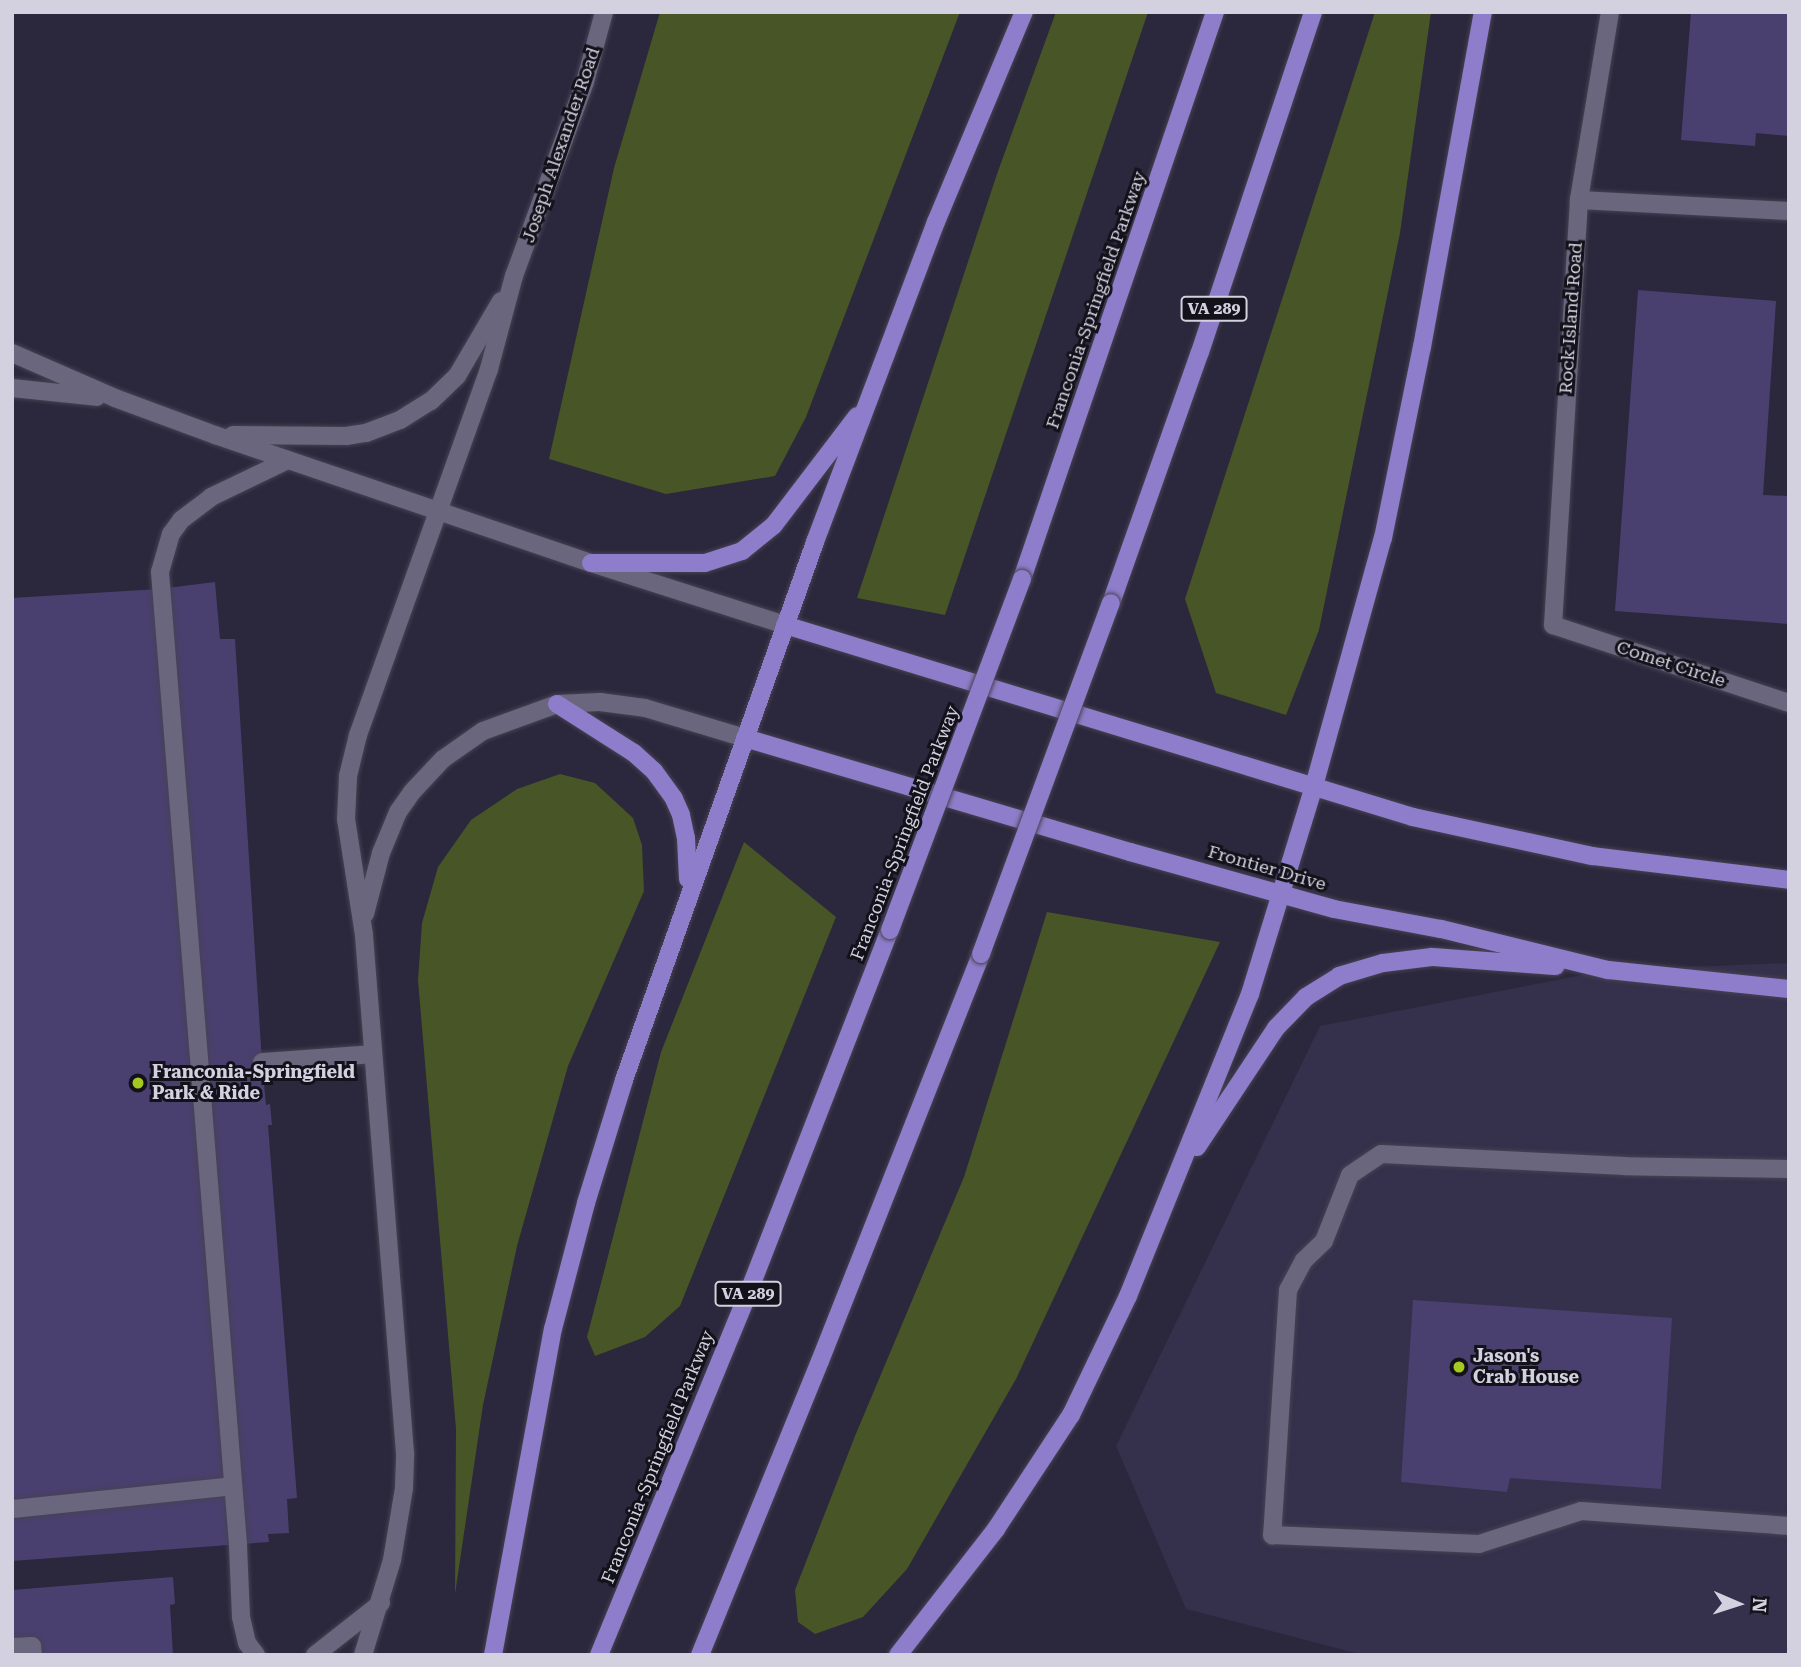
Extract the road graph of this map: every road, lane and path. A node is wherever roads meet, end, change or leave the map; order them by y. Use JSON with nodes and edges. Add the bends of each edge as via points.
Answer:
{"nodes":[{"id":1,"x":604,"y":12,"type":"edge"},
{"id":2,"x":1024,"y":12,"type":"edge"},
{"id":3,"x":1215,"y":12,"type":"edge"},
{"id":4,"x":1313,"y":12,"type":"edge"},
{"id":5,"x":1483,"y":12,"type":"edge"},
{"id":6,"x":1610,"y":12,"type":"edge"},
{"id":7,"x":1579,"y":200,"type":"junction"},
{"id":8,"x":1789,"y":211,"type":"edge"},
{"id":9,"x":514,"y":276,"type":"junction"},
{"id":10,"x":12,"y":353,"type":"edge"},
{"id":11,"x":12,"y":388,"type":"edge"},
{"id":12,"x":115,"y":398,"type":"junction"},
{"id":13,"x":870,"y":400,"type":"junction"},
{"id":14,"x":215,"y":435,"type":"junction"},
{"id":15,"x":288,"y":460,"type":"junction"},
{"id":16,"x":438,"y":510,"type":"junction"},
{"id":17,"x":591,"y":563,"type":"junction"},
{"id":18,"x":785,"y":625,"type":"junction"},
{"id":19,"x":1553,"y":625,"type":"joint"},
{"id":20,"x":1789,"y":702,"type":"edge"},
{"id":21,"x":557,"y":704,"type":"junction"},
{"id":22,"x":744,"y":738,"type":"junction"},
{"id":23,"x":1314,"y":786,"type":"junction"},
{"id":24,"x":1789,"y":880,"type":"edge"},
{"id":25,"x":1280,"y":893,"type":"junction"},
{"id":26,"x":687,"y":897,"type":"junction"},
{"id":27,"x":364,"y":935,"type":"junction"},
{"id":28,"x":1608,"y":970,"type":"junction"},
{"id":29,"x":1789,"y":989,"type":"edge"},
{"id":30,"x":373,"y":1054,"type":"junction"},
{"id":31,"x":262,"y":1062,"type":"dead end"},
{"id":32,"x":1789,"y":1169,"type":"edge"},
{"id":33,"x":1178,"y":1176,"type":"junction"},
{"id":34,"x":233,"y":1486,"type":"junction"},
{"id":35,"x":12,"y":1509,"type":"edge"},
{"id":36,"x":1789,"y":1526,"type":"edge"},
{"id":37,"x":382,"y":1603,"type":"junction"},
{"id":38,"x":12,"y":1647,"type":"edge"},
{"id":39,"x":33,"y":1655,"type":"edge"},
{"id":40,"x":256,"y":1655,"type":"edge"},
{"id":41,"x":316,"y":1655,"type":"edge"},
{"id":42,"x":363,"y":1655,"type":"edge"},
{"id":43,"x":493,"y":1655,"type":"edge"},
{"id":44,"x":599,"y":1655,"type":"edge"},
{"id":45,"x":699,"y":1655,"type":"edge"},
{"id":46,"x":898,"y":1655,"type":"edge"}],
"edges":[{"from":1,"to":9,"type":"street","name":"Joseph Alexander Road","via":[[585,82]]},
{"from":2,"to":13,"type":"main road","via":[[961,160]]},
{"from":3,"to":44,"type":"main road","name":"Franconia-Springfield Parkway","number":"VA 289","bridge":true,"via":[[1022,579],[891,930]]},
{"from":4,"to":45,"type":"main road","number":"VA 289","bridge":true,"via":[[1191,378],[981,954]]},
{"from":5,"to":23,"type":"main road","via":[[1383,537]]},
{"from":6,"to":7,"type":"street","name":"Rock Island Road"},
{"from":7,"to":8,"type":"street"},
{"from":7,"to":19,"type":"street","name":"Rock Island Road"},
{"from":9,"to":14,"type":"street","name":"Joseph Alexander Road","via":[[457,376],[431,401],[400,420],[346,436]]},
{"from":9,"to":16,"type":"street","name":"Joseph Alexander Road","via":[[489,369]]},
{"from":10,"to":12,"type":"street"},
{"from":11,"to":12,"type":"street"},
{"from":12,"to":14,"type":"street"},
{"from":13,"to":17,"type":"main road","via":[[774,525],[742,551],[694,564]]},
{"from":13,"to":18,"type":"main road"},
{"from":14,"to":15,"type":"street"},
{"from":15,"to":16,"type":"street"},
{"from":15,"to":34,"type":"street","via":[[211,497],[181,520],[171,534],[160,572]]},
{"from":16,"to":17,"type":"street"},
{"from":16,"to":27,"type":"street","name":"Joseph Alexander Road","via":[[358,735],[348,776],[346,819]]},
{"from":17,"to":18,"type":"street"},
{"from":18,"to":22,"type":"main road"},
{"from":18,"to":23,"type":"main road"},
{"from":19,"to":20,"type":"street","name":"Comet Circle"},
{"from":21,"to":22,"type":"street","via":[[622,704]]},
{"from":21,"to":26,"type":"main road","via":[[634,753],[674,799],[686,838]]},
{"from":21,"to":27,"type":"street","via":[[483,731],[425,776],[398,812],[381,853]]},
{"from":22,"to":25,"type":"main road","name":"Frontier Drive"},
{"from":22,"to":26,"type":"main road"},
{"from":23,"to":24,"type":"main road","via":[[1413,817],[1516,841],[1628,861]]},
{"from":23,"to":25,"type":"main road"},
{"from":25,"to":28,"type":"main road","name":"Frontier Drive"},
{"from":25,"to":33,"type":"main road","via":[[1250,994]]},
{"from":26,"to":43,"type":"main road","via":[[624,1080],[565,1281]]},
{"from":27,"to":30,"type":"street"},
{"from":28,"to":29,"type":"main road","name":"Frontier Drive"},
{"from":28,"to":33,"type":"main road","via":[[1433,957],[1383,963],[1339,976],[1306,997],[1276,1028]]},
{"from":30,"to":31,"type":"street"},
{"from":30,"to":37,"type":"street","via":[[405,1453],[400,1519]]},
{"from":32,"to":36,"type":"street","via":[[1381,1154],[1350,1175],[1324,1241],[1304,1259],[1288,1290],[1272,1535],[1479,1544],[1581,1511]]},
{"from":33,"to":46,"type":"main road","via":[[1071,1415],[996,1529]]},
{"from":34,"to":35,"type":"street"},
{"from":34,"to":40,"type":"street","via":[[242,1625]]},
{"from":37,"to":41,"type":"street"},
{"from":37,"to":42,"type":"street"},
{"from":38,"to":39,"type":"street","via":[[32,1646]]}]}
